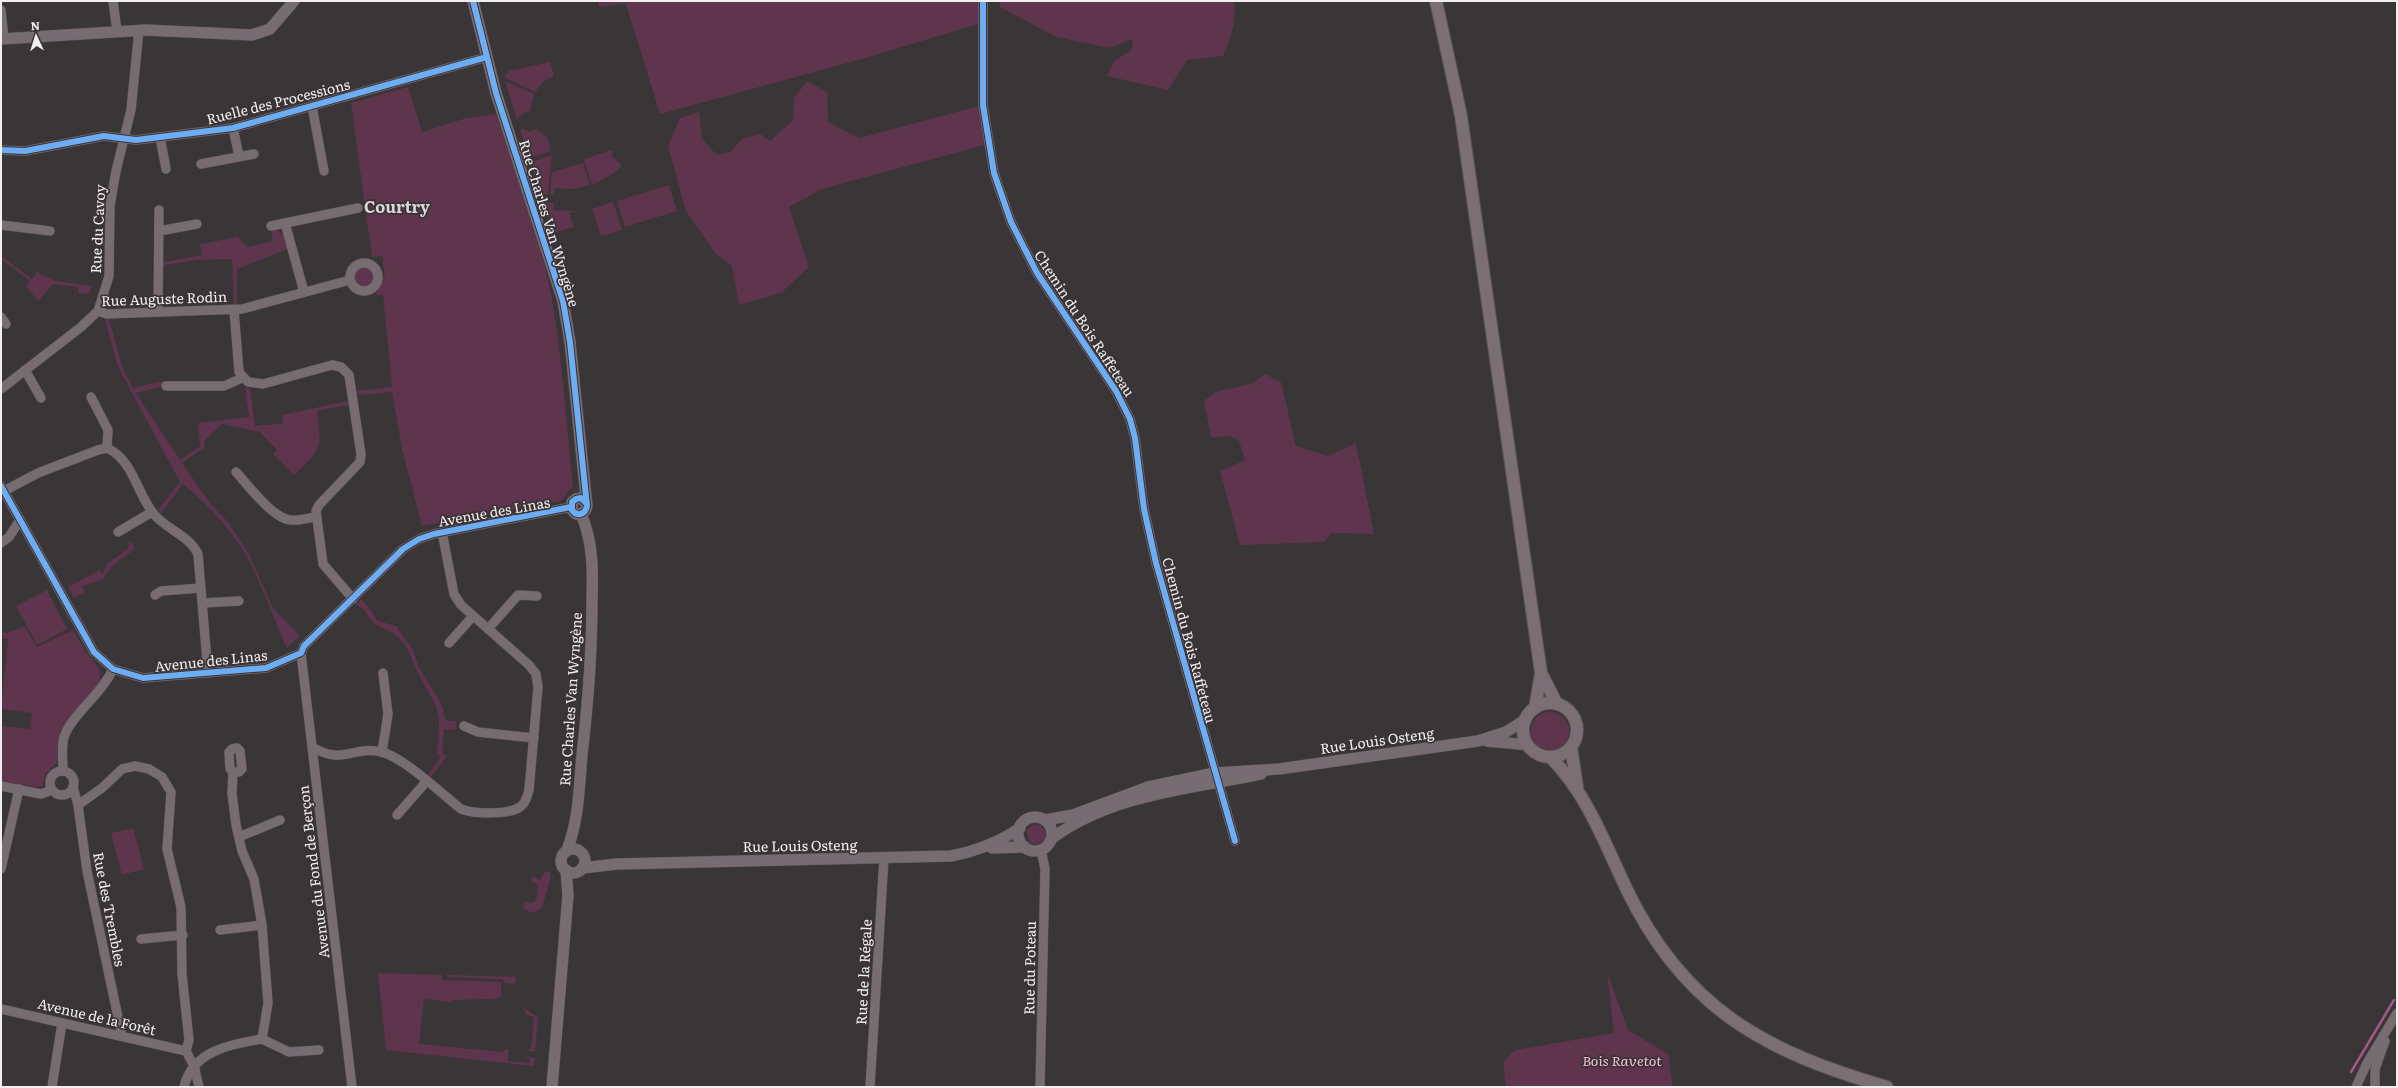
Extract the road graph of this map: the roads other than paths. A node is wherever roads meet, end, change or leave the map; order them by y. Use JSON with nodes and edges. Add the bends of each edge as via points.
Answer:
{"nodes":[{"id":1,"x":113,"y":1,"type":"edge"},
{"id":2,"x":294,"y":1,"type":"edge"},
{"id":3,"x":473,"y":1,"type":"edge"},
{"id":4,"x":983,"y":1,"type":"edge"},
{"id":5,"x":1436,"y":1,"type":"edge"},
{"id":6,"x":1,"y":10,"type":"edge"},
{"id":7,"x":139,"y":30,"type":"junction"},
{"id":8,"x":117,"y":31,"type":"junction"},
{"id":9,"x":3,"y":39,"type":"edge"},
{"id":10,"x":487,"y":57,"type":"junction"},
{"id":11,"x":312,"y":106,"type":"junction"},
{"id":12,"x":233,"y":128,"type":"junction"},
{"id":13,"x":160,"y":137,"type":"junction"},
{"id":14,"x":124,"y":139,"type":"junction"},
{"id":15,"x":1,"y":150,"type":"edge"},
{"id":16,"x":254,"y":154,"type":"dead end"},
{"id":17,"x":239,"y":156,"type":"junction"},
{"id":18,"x":201,"y":164,"type":"dead end"},
{"id":19,"x":166,"y":169,"type":"dead end"},
{"id":20,"x":324,"y":171,"type":"dead end"},
{"id":21,"x":358,"y":208,"type":"dead end"},
{"id":22,"x":159,"y":210,"type":"dead end"},
{"id":23,"x":285,"y":223,"type":"junction"},
{"id":24,"x":198,"y":224,"type":"dead end"},
{"id":25,"x":1,"y":225,"type":"edge"},
{"id":26,"x":271,"y":226,"type":"dead end"},
{"id":27,"x":50,"y":231,"type":"dead end"},
{"id":28,"x":159,"y":231,"type":"junction"},
{"id":29,"x":350,"y":280,"type":"dead end"},
{"id":30,"x":304,"y":292,"type":"junction"},
{"id":31,"x":234,"y":310,"type":"junction"},
{"id":32,"x":98,"y":311,"type":"junction"},
{"id":33,"x":158,"y":312,"type":"junction"},
{"id":34,"x":25,"y":370,"type":"junction"},
{"id":35,"x":242,"y":378,"type":"junction"},
{"id":36,"x":166,"y":386,"type":"dead end"},
{"id":37,"x":1,"y":389,"type":"edge"},
{"id":38,"x":91,"y":397,"type":"dead end"},
{"id":39,"x":41,"y":398,"type":"dead end"},
{"id":40,"x":107,"y":448,"type":"junction"},
{"id":41,"x":236,"y":472,"type":"dead end"},
{"id":42,"x":583,"y":478,"type":"junction"},
{"id":43,"x":2,"y":489,"type":"edge"},
{"id":44,"x":573,"y":504,"type":"junction"},
{"id":45,"x":587,"y":504,"type":"junction"},
{"id":46,"x":152,"y":512,"type":"junction"},
{"id":47,"x":581,"y":514,"type":"junction"},
{"id":48,"x":316,"y":517,"type":"junction"},
{"id":49,"x":20,"y":520,"type":"junction"},
{"id":50,"x":118,"y":532,"type":"dead end"},
{"id":51,"x":442,"y":532,"type":"junction"},
{"id":52,"x":1,"y":543,"type":"edge"},
{"id":53,"x":201,"y":588,"type":"junction"},
{"id":54,"x":155,"y":595,"type":"dead end"},
{"id":55,"x":537,"y":596,"type":"dead end"},
{"id":56,"x":353,"y":599,"type":"junction"},
{"id":57,"x":239,"y":601,"type":"dead end"},
{"id":58,"x":203,"y":603,"type":"junction"},
{"id":59,"x":473,"y":616,"type":"junction"},
{"id":60,"x":488,"y":628,"type":"junction"},
{"id":61,"x":449,"y":643,"type":"dead end"},
{"id":62,"x":301,"y":653,"type":"junction"},
{"id":63,"x":113,"y":669,"type":"junction"},
{"id":64,"x":384,"y":672,"type":"dead end"},
{"id":65,"x":1541,"y":672,"type":"junction"},
{"id":66,"x":208,"y":673,"type":"junction"},
{"id":67,"x":1557,"y":704,"type":"junction"},
{"id":68,"x":1535,"y":708,"type":"junction"},
{"id":69,"x":1525,"y":720,"type":"junction"},
{"id":70,"x":464,"y":726,"type":"dead end"},
{"id":71,"x":534,"y":738,"type":"junction"},
{"id":72,"x":1478,"y":741,"type":"junction"},
{"id":73,"x":1528,"y":745,"type":"junction"},
{"id":74,"x":312,"y":747,"type":"junction"},
{"id":75,"x":1571,"y":747,"type":"junction"},
{"id":76,"x":382,"y":752,"type":"junction"},
{"id":77,"x":332,"y":756,"type":"junction"},
{"id":78,"x":1550,"y":757,"type":"junction"},
{"id":79,"x":63,"y":771,"type":"junction"},
{"id":80,"x":315,"y":771,"type":"junction"},
{"id":81,"x":233,"y":772,"type":"dead end"},
{"id":82,"x":1217,"y":777,"type":"junction"},
{"id":83,"x":426,"y":782,"type":"junction"},
{"id":84,"x":1,"y":786,"type":"edge"},
{"id":85,"x":74,"y":787,"type":"junction"},
{"id":86,"x":1577,"y":787,"type":"junction"},
{"id":87,"x":19,"y":789,"type":"junction"},
{"id":88,"x":52,"y":790,"type":"junction"},
{"id":89,"x":78,"y":805,"type":"junction"},
{"id":90,"x":397,"y":815,"type":"dead end"},
{"id":91,"x":576,"y":816,"type":"junction"},
{"id":92,"x":280,"y":820,"type":"dead end"},
{"id":93,"x":1045,"y":820,"type":"junction"},
{"id":94,"x":1020,"y":828,"type":"junction"},
{"id":95,"x":239,"y":837,"type":"junction"},
{"id":96,"x":1051,"y":839,"type":"junction"},
{"id":97,"x":1235,"y":841,"type":"dead end"},
{"id":98,"x":1025,"y":847,"type":"junction"},
{"id":99,"x":983,"y":849,"type":"junction"},
{"id":100,"x":567,"y":850,"type":"junction"},
{"id":101,"x":1041,"y":850,"type":"junction"},
{"id":102,"x":581,"y":853,"type":"junction"},
{"id":103,"x":884,"y":858,"type":"junction"},
{"id":104,"x":617,"y":864,"type":"junction"},
{"id":105,"x":1,"y":869,"type":"edge"},
{"id":106,"x":575,"y":870,"type":"junction"},
{"id":107,"x":262,"y":925,"type":"junction"},
{"id":108,"x":220,"y":930,"type":"dead end"},
{"id":109,"x":183,"y":935,"type":"junction"},
{"id":110,"x":141,"y":939,"type":"dead end"},
{"id":111,"x":1,"y":1009,"type":"edge"},
{"id":112,"x":2397,"y":1013,"type":"edge"},
{"id":113,"x":62,"y":1023,"type":"junction"},
{"id":114,"x":2390,"y":1024,"type":"junction"},
{"id":115,"x":122,"y":1036,"type":"junction"},
{"id":116,"x":262,"y":1038,"type":"junction"},
{"id":117,"x":319,"y":1050,"type":"dead end"},
{"id":118,"x":186,"y":1052,"type":"junction"},
{"id":119,"x":194,"y":1066,"type":"junction"},
{"id":120,"x":52,"y":1087,"type":"edge"},
{"id":121,"x":184,"y":1087,"type":"edge"},
{"id":122,"x":199,"y":1087,"type":"edge"},
{"id":123,"x":352,"y":1087,"type":"edge"},
{"id":124,"x":552,"y":1087,"type":"edge"},
{"id":125,"x":870,"y":1087,"type":"edge"},
{"id":126,"x":1040,"y":1087,"type":"edge"},
{"id":127,"x":1887,"y":1087,"type":"edge"},
{"id":128,"x":2356,"y":1087,"type":"edge"},
{"id":129,"x":2375,"y":1087,"type":"edge"}],
"edges":[{"from":1,"to":8,"type":"street"},
{"from":2,"to":7,"type":"street","via":[[270,29],[252,35]]},
{"from":3,"to":10,"type":"street","name":"Rue Charles Van Wyngène"},
{"from":4,"to":82,"type":"street","name":"Chemin du Bois Raffeteau","via":[[983,105],[994,173],[1011,222],[1037,273],[1116,391],[1130,419],[1149,534]]},
{"from":5,"to":65,"type":"main road","via":[[1461,116]]},
{"from":6,"to":9,"type":"street"},
{"from":7,"to":8,"type":"street"},
{"from":7,"to":14,"type":"street","name":"Rue du Cavoy","via":[[131,110]]},
{"from":8,"to":9,"type":"street"},
{"from":10,"to":11,"type":"street","name":"Ruelle des Processions"},
{"from":10,"to":42,"type":"street","name":"Rue Charles Van Wyngène","via":[[563,301],[570,342]]},
{"from":11,"to":12,"type":"street","name":"Ruelle des Processions"},
{"from":11,"to":20,"type":"street"},
{"from":12,"to":13,"type":"street","name":"Ruelle des Processions"},
{"from":12,"to":17,"type":"street"},
{"from":13,"to":14,"type":"street","name":"Ruelle des Processions"},
{"from":13,"to":19,"type":"street"},
{"from":14,"to":15,"type":"street","name":"Ruelle des Processions","via":[[104,136],[25,151]]},
{"from":14,"to":32,"type":"street","name":"Rue du Cavoy","via":[[110,206],[109,276]]},
{"from":16,"to":17,"type":"street"},
{"from":17,"to":18,"type":"street"},
{"from":21,"to":23,"type":"street"},
{"from":22,"to":28,"type":"street"},
{"from":23,"to":26,"type":"street"},
{"from":23,"to":30,"type":"street"},
{"from":24,"to":28,"type":"street"},
{"from":25,"to":27,"type":"street"},
{"from":28,"to":33,"type":"street"},
{"from":29,"to":30,"type":"street","name":"Rue Auguste Rodin"},
{"from":30,"to":31,"type":"street","name":"Rue Auguste Rodin"},
{"from":31,"to":33,"type":"street","name":"Rue Auguste Rodin"},
{"from":31,"to":35,"type":"street","via":[[238,368]]},
{"from":32,"to":33,"type":"street","name":"Rue Auguste Rodin","via":[[107,314]]},
{"from":32,"to":34,"type":"street","name":"Rue Auguste Rodin","via":[[82,327]]},
{"from":34,"to":37,"type":"street","name":"Rue Auguste Rodin"},
{"from":34,"to":39,"type":"street"},
{"from":35,"to":36,"type":"street","via":[[224,386]]},
{"from":35,"to":48,"type":"street","via":[[258,385],[332,366],[341,367],[349,375],[360,462],[319,505]]},
{"from":38,"to":40,"type":"street","via":[[108,430]]},
{"from":40,"to":43,"type":"street"},
{"from":40,"to":46,"type":"street","via":[[121,456]]},
{"from":41,"to":48,"type":"street","via":[[275,513],[283,518],[292,520]]},
{"from":42,"to":44,"type":"street","name":"Rue Charles Van Wyngène"},
{"from":42,"to":45,"type":"street","name":"Rue Charles Van Wyngène"},
{"from":43,"to":49,"type":"street","name":"Avenue des Linas"},
{"from":44,"to":45,"type":"street","via":[[581,498]]},
{"from":44,"to":47,"type":"street","via":[[576,514]]},
{"from":44,"to":51,"type":"street","name":"Avenue des Linas"},
{"from":45,"to":47,"type":"street","via":[[587,509]]},
{"from":46,"to":50,"type":"street"},
{"from":46,"to":53,"type":"street","via":[[196,550]]},
{"from":47,"to":91,"type":"street","name":"Rue Charles Van Wyngène","via":[[587,526],[590,549],[592,627],[589,691]]},
{"from":48,"to":56,"type":"street","via":[[323,564]]},
{"from":49,"to":52,"type":"street","via":[[9,537]]},
{"from":49,"to":63,"type":"street","name":"Avenue des Linas","via":[[87,641],[100,659]]},
{"from":51,"to":56,"type":"street","name":"Avenue des Linas","via":[[407,545]]},
{"from":51,"to":59,"type":"street","via":[[454,594]]},
{"from":53,"to":54,"type":"street","via":[[161,592]]},
{"from":53,"to":58,"type":"street"},
{"from":55,"to":60,"type":"street","via":[[518,595]]},
{"from":56,"to":62,"type":"street","name":"Avenue des Linas","via":[[304,646]]},
{"from":57,"to":58,"type":"street"},
{"from":58,"to":66,"type":"street"},
{"from":59,"to":60,"type":"street"},
{"from":59,"to":61,"type":"street"},
{"from":60,"to":71,"type":"street","via":[[536,674],[538,687]]},
{"from":62,"to":66,"type":"street","name":"Avenue des Linas","via":[[266,668]]},
{"from":62,"to":74,"type":"street","name":"Avenue du Fond de Berçon"},
{"from":63,"to":66,"type":"street","name":"Avenue des Linas","via":[[143,678]]},
{"from":63,"to":79,"type":"street","via":[[108,681],[67,731],[62,745]]},
{"from":64,"to":76,"type":"street","via":[[388,714]]},
{"from":65,"to":67,"type":"main road"},
{"from":65,"to":68,"type":"main road"},
{"from":67,"to":68,"type":"main road","via":[[1545,704]]},
{"from":67,"to":75,"type":"main road","via":[[1571,713],[1576,723],[1577,734]]},
{"from":68,"to":69,"type":"main road"},
{"from":69,"to":72,"type":"street","name":"Rue Louis Osteng","via":[[1506,732]]},
{"from":69,"to":73,"type":"main road","via":[[1523,733]]},
{"from":70,"to":71,"type":"street","via":[[478,732]]},
{"from":71,"to":83,"type":"street","via":[[527,797],[523,805],[514,810],[468,812]]},
{"from":72,"to":73,"type":"street","name":"Rue Louis Osteng"},
{"from":72,"to":82,"type":"street","name":"Rue Louis Osteng"},
{"from":73,"to":78,"type":"main road","via":[[1538,754]]},
{"from":74,"to":77,"type":"street"},
{"from":74,"to":80,"type":"street","name":"Avenue du Fond de Berçon"},
{"from":75,"to":78,"type":"main road","via":[[1560,755]]},
{"from":75,"to":86,"type":"main road"},
{"from":76,"to":77,"type":"street"},
{"from":76,"to":83,"type":"street","via":[[396,758]]},
{"from":77,"to":80,"type":"street"},
{"from":78,"to":86,"type":"main road"},
{"from":79,"to":85,"type":"street","via":[[72,776]]},
{"from":79,"to":88,"type":"street","via":[[52,776]]},
{"from":80,"to":123,"type":"street","name":"Avenue du Fond de Berçon"},
{"from":81,"to":95,"type":"street","via":[[233,800]]},
{"from":82,"to":93,"type":"street","name":"Rue Louis Osteng","via":[[1148,787],[1072,815]]},
{"from":82,"to":96,"type":"street","name":"Rue Louis Osteng","via":[[1130,802],[1076,824]]},
{"from":82,"to":97,"type":"street","name":"Chemin du Bois Raffeteau"},
{"from":83,"to":90,"type":"street"},
{"from":84,"to":87,"type":"street"},
{"from":85,"to":88,"type":"street","via":[[66,795],[58,795]]},
{"from":85,"to":89,"type":"street","name":"Rue des Trembles"},
{"from":86,"to":127,"type":"main road","via":[[1646,926],[1666,956],[1707,999],[1753,1034],[1790,1053]]},
{"from":87,"to":88,"type":"street","via":[[41,794]]},
{"from":87,"to":105,"type":"street"},
{"from":89,"to":109,"type":"street","via":[[122,769],[135,766],[162,777],[171,792],[167,849],[180,898]]},
{"from":89,"to":115,"type":"street","name":"Rue des Trembles","via":[[87,871]]},
{"from":91,"to":100,"type":"street","name":"Rue Charles Van Wyngène"},
{"from":91,"to":102,"type":"street","name":"Rue Charles Van Wyngène"},
{"from":92,"to":95,"type":"street"},
{"from":93,"to":94,"type":"street","via":[[1030,818]]},
{"from":93,"to":96,"type":"street","via":[[1051,828]]},
{"from":94,"to":98,"type":"street","via":[[1019,838]]},
{"from":94,"to":99,"type":"street","name":"Rue Louis Osteng"},
{"from":95,"to":107,"type":"street","via":[[254,879]]},
{"from":96,"to":101,"type":"street"},
{"from":98,"to":99,"type":"street","name":"Rue Louis Osteng"},
{"from":98,"to":101,"type":"street","via":[[1030,850]]},
{"from":99,"to":103,"type":"street","name":"Rue Louis Osteng","via":[[951,856]]},
{"from":100,"to":102,"type":"street","via":[[573,849]]},
{"from":100,"to":106,"type":"street","via":[[561,860]]},
{"from":101,"to":126,"type":"street","name":"Rue du Poteau","via":[[1045,869]]},
{"from":102,"to":104,"type":"street","name":"Rue Louis Osteng"},
{"from":102,"to":106,"type":"street","via":[[585,862]]},
{"from":103,"to":104,"type":"street","name":"Rue Louis Osteng"},
{"from":103,"to":125,"type":"street","name":"Rue de la Régale"},
{"from":104,"to":106,"type":"street","name":"Rue Louis Osteng"},
{"from":106,"to":124,"type":"street","via":[[568,895]]},
{"from":107,"to":108,"type":"street"},
{"from":107,"to":116,"type":"street","via":[[268,1003]]},
{"from":109,"to":110,"type":"street"},
{"from":109,"to":118,"type":"street","via":[[182,974],[189,1040]]},
{"from":111,"to":113,"type":"street","name":"Avenue de la Forêt"},
{"from":112,"to":114,"type":"street"},
{"from":113,"to":115,"type":"street","name":"Avenue de la Forêt"},
{"from":113,"to":120,"type":"street"},
{"from":114,"to":128,"type":"street"},
{"from":114,"to":129,"type":"street","via":[[2375,1069]]},
{"from":115,"to":118,"type":"street","name":"Avenue de la Forêt"},
{"from":116,"to":117,"type":"street","via":[[275,1047],[289,1052]]},
{"from":116,"to":119,"type":"street","via":[[221,1048]]},
{"from":118,"to":119,"type":"street"},
{"from":119,"to":121,"type":"street"},
{"from":119,"to":122,"type":"street"}]}
